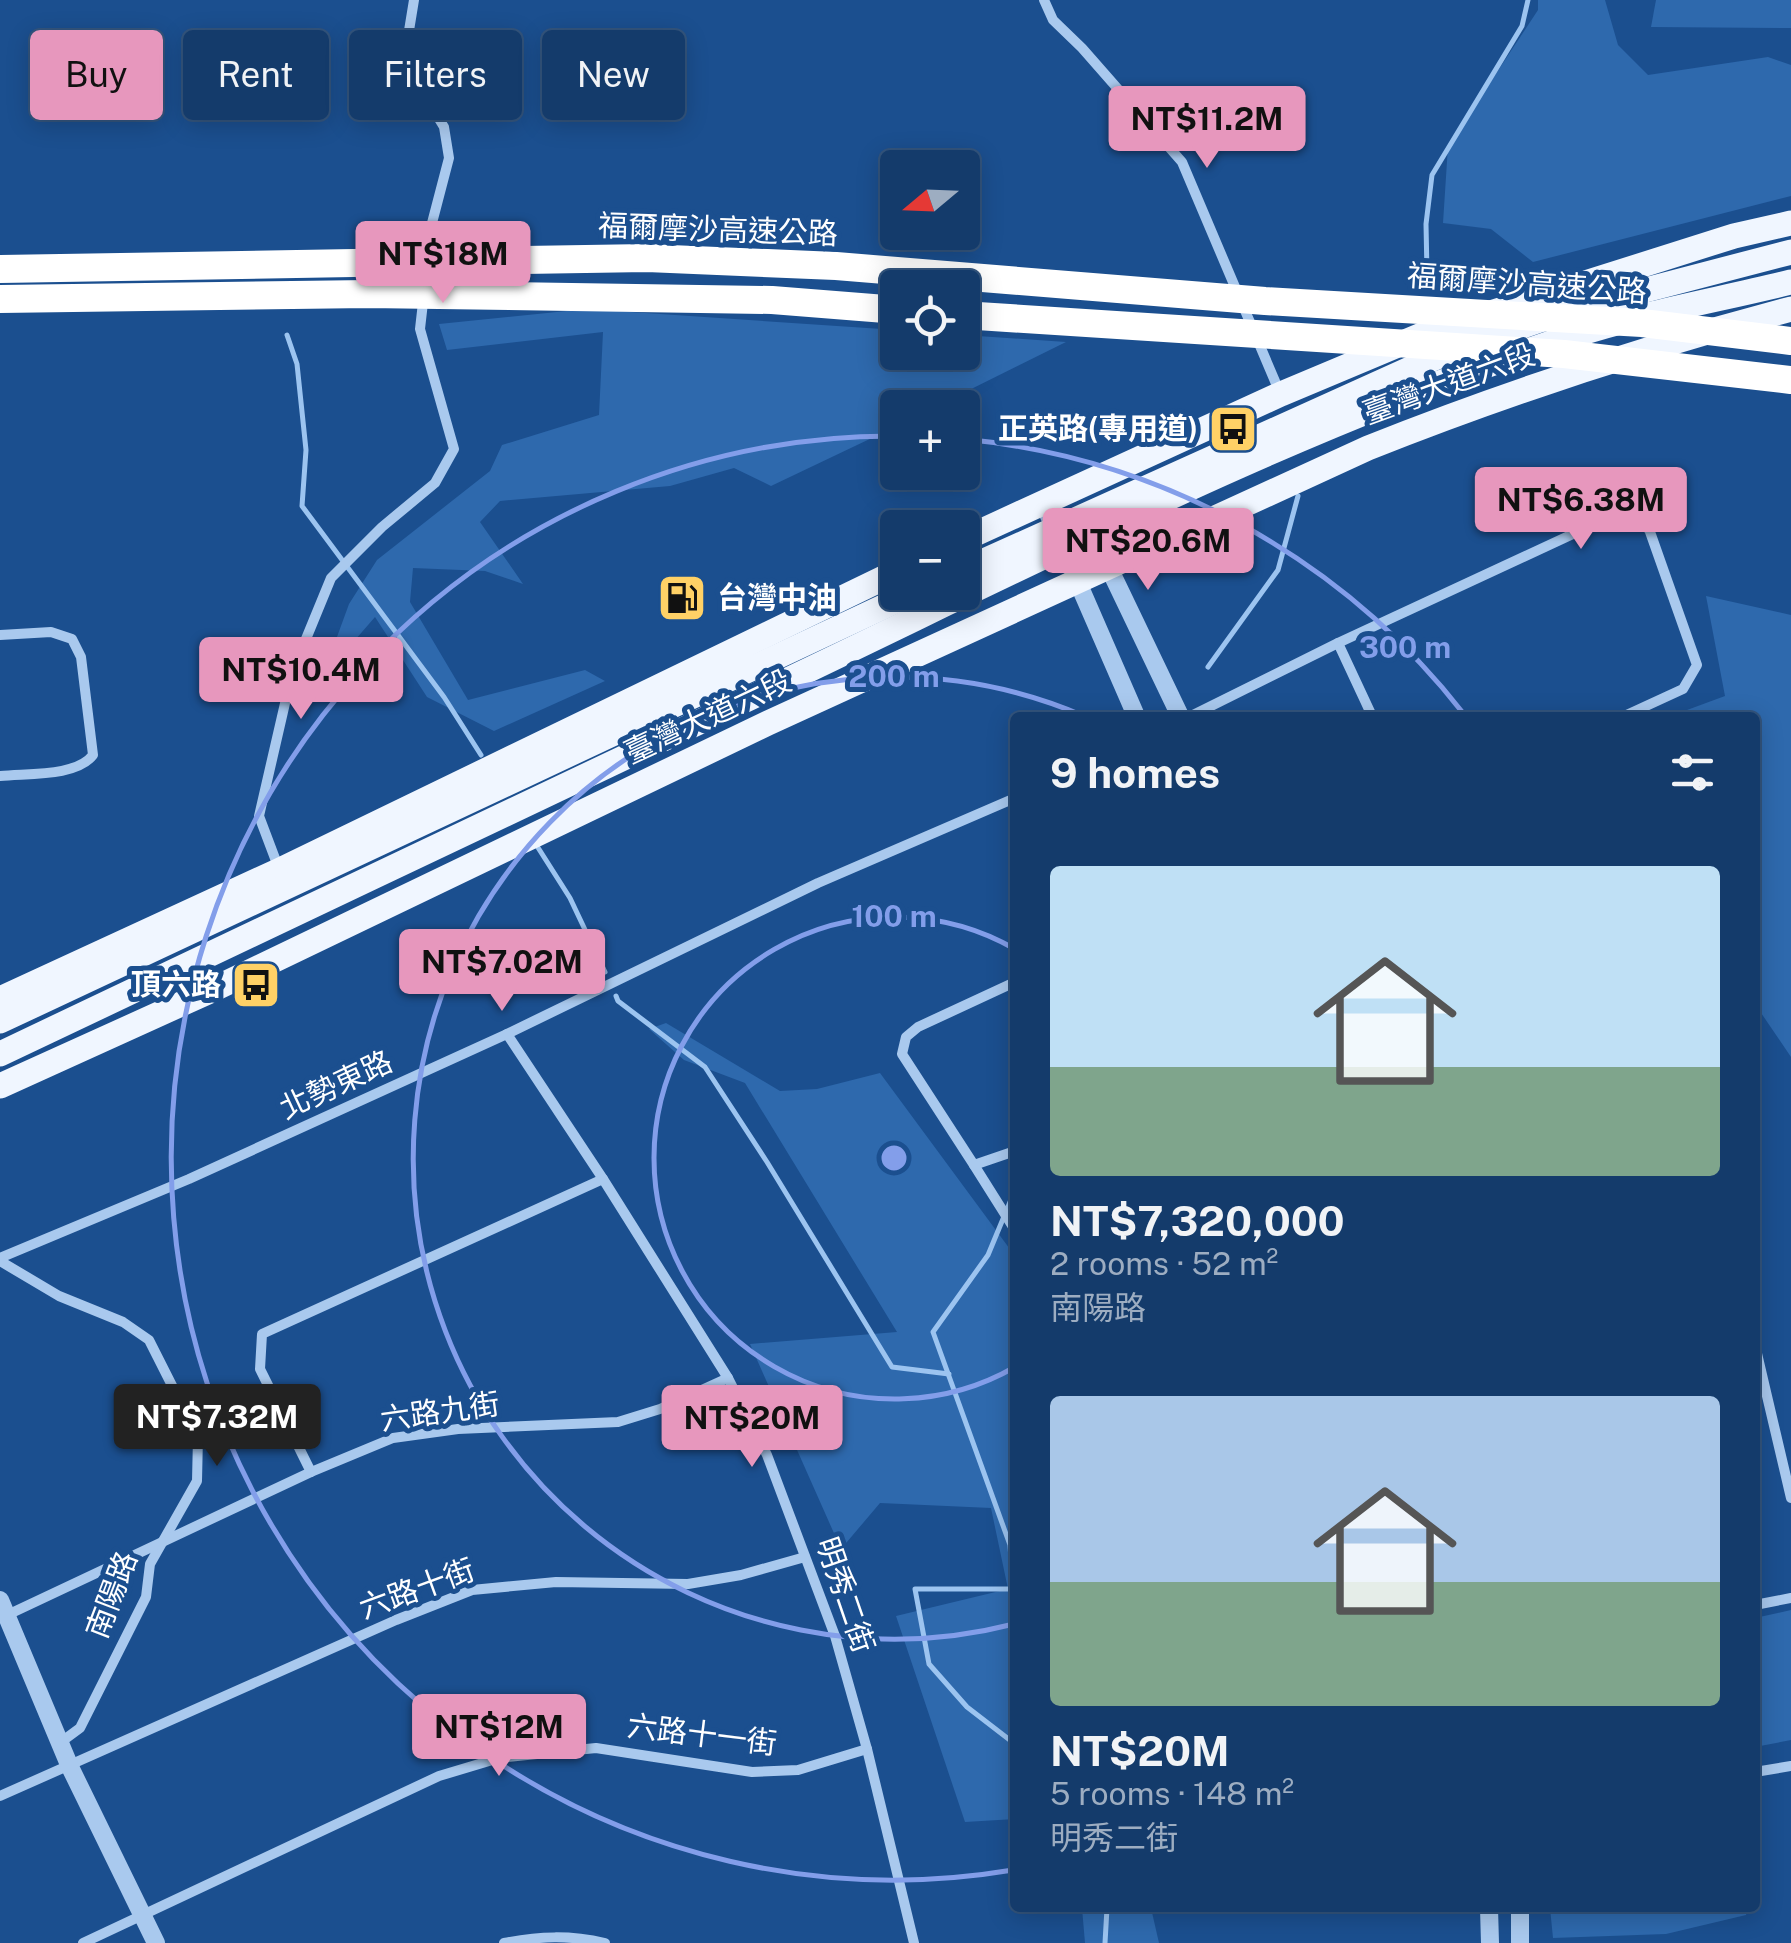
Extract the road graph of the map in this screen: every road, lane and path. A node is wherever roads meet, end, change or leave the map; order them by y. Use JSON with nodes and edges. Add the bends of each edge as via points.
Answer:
{"nodes":[{"id":1,"x":414,"y":0,"type":"edge"},
{"id":2,"x":1044,"y":0,"type":"edge"},
{"id":3,"x":1791,"y":224,"type":"edge"},
{"id":4,"x":1791,"y":252,"type":"edge"},
{"id":5,"x":0,"y":269,"type":"edge"},
{"id":6,"x":1791,"y":282,"type":"edge"},
{"id":7,"x":0,"y":299,"type":"edge"},
{"id":8,"x":880,"y":309,"type":"edge"},
{"id":9,"x":1791,"y":309,"type":"edge"},
{"id":10,"x":980,"y":316,"type":"edge"},
{"id":11,"x":1791,"y":340,"type":"edge"},
{"id":12,"x":1791,"y":380,"type":"edge"},
{"id":13,"x":1280,"y":394,"type":"junction"},
{"id":14,"x":1072,"y":489,"type":"junction"},
{"id":15,"x":1043,"y":502,"type":"junction"},
{"id":16,"x":1088,"y":524,"type":"junction"},
{"id":17,"x":980,"y":532,"type":"edge"},
{"id":18,"x":1058,"y":537,"type":"junction"},
{"id":19,"x":980,"y":565,"type":"edge"},
{"id":20,"x":1110,"y":568,"type":"junction"},
{"id":21,"x":880,"y":580,"type":"edge"},
{"id":22,"x":1078,"y":584,"type":"junction"},
{"id":23,"x":880,"y":609,"type":"edge"},
{"id":24,"x":0,"y":635,"type":"edge"},
{"id":25,"x":1338,"y":643,"type":"junction"},
{"id":26,"x":1135,"y":712,"type":"edge"},
{"id":27,"x":1181,"y":712,"type":"edge"},
{"id":28,"x":1196,"y":712,"type":"edge"},
{"id":29,"x":1370,"y":712,"type":"edge"},
{"id":30,"x":1633,"y":712,"type":"edge"},
{"id":31,"x":0,"y":776,"type":"edge"},
{"id":32,"x":1010,"y":800,"type":"edge"},
{"id":33,"x":280,"y":870,"type":"junction"},
{"id":34,"x":1010,"y":984,"type":"edge"},
{"id":35,"x":0,"y":999,"type":"edge"},
{"id":36,"x":0,"y":1021,"type":"edge"},
{"id":37,"x":508,"y":1034,"type":"junction"},
{"id":38,"x":0,"y":1054,"type":"edge"},
{"id":39,"x":0,"y":1086,"type":"edge"},
{"id":40,"x":1010,"y":1153,"type":"edge"},
{"id":41,"x":974,"y":1165,"type":"junction"},
{"id":42,"x":603,"y":1179,"type":"junction"},
{"id":43,"x":1010,"y":1222,"type":"edge"},
{"id":44,"x":0,"y":1260,"type":"edge"},
{"id":45,"x":1760,"y":1366,"type":"edge"},
{"id":46,"x":728,"y":1378,"type":"junction"},
{"id":47,"x":310,"y":1472,"type":"junction"},
{"id":48,"x":1791,"y":1498,"type":"edge"},
{"id":49,"x":165,"y":1539,"type":"junction"},
{"id":50,"x":806,"y":1558,"type":"junction"},
{"id":51,"x":1791,"y":1598,"type":"edge"},
{"id":52,"x":1760,"y":1604,"type":"edge"},
{"id":53,"x":2,"y":1611,"type":"edge"},
{"id":54,"x":61,"y":1742,"type":"junction"},
{"id":55,"x":867,"y":1749,"type":"junction"},
{"id":56,"x":70,"y":1766,"type":"junction"},
{"id":57,"x":1791,"y":1766,"type":"edge"},
{"id":58,"x":1760,"y":1771,"type":"edge"},
{"id":59,"x":0,"y":1796,"type":"edge"},
{"id":60,"x":1489,"y":1912,"type":"edge"},
{"id":61,"x":1520,"y":1912,"type":"edge"},
{"id":62,"x":142,"y":1914,"type":"junction"},
{"id":63,"x":84,"y":1943,"type":"edge"},
{"id":64,"x":156,"y":1943,"type":"edge"},
{"id":65,"x":504,"y":1943,"type":"edge"},
{"id":66,"x":605,"y":1943,"type":"edge"},
{"id":67,"x":914,"y":1943,"type":"edge"},
{"id":68,"x":1490,"y":1943,"type":"edge"},
{"id":69,"x":1520,"y":1943,"type":"edge"}],
"edges":[{"from":1,"to":33,"type":"street","via":[[406,49],[414,78],[444,127],[449,158],[432,224],[420,329],[454,450],[436,482],[331,578],[292,674],[259,816]]},
{"from":2,"to":13,"type":"street","via":[[1054,20],[1182,162]]},
{"from":3,"to":13,"type":"main road","name":"臺灣大道六段","via":[[1455,324]]},
{"from":4,"to":16,"type":"main road","name":"臺灣大道六段","via":[[1569,310],[1450,350]]},
{"from":5,"to":11,"type":"highway","name":"福爾摩沙高速公路","bridge":true,"via":[[409,260],[836,266],[1642,323]]},
{"from":6,"to":16,"type":"main road","name":"臺灣大道六段","via":[[1578,334]]},
{"from":7,"to":8,"type":"highway","bridge":true,"via":[[368,294],[772,300]]},
{"from":9,"to":20,"type":"main road","name":"臺灣大道六段","via":[[1667,342],[1470,408]]},
{"from":10,"to":12,"type":"highway","bridge":true,"via":[[1564,354]]},
{"from":13,"to":14,"type":"main road","name":"臺灣大道六段"},
{"from":14,"to":15,"type":"main road","name":"臺灣大道六段"},
{"from":14,"to":16,"type":"street"},
{"from":15,"to":17,"type":"main road","name":"臺灣大道六段"},
{"from":15,"to":18,"type":"street"},
{"from":16,"to":18,"type":"main road","name":"臺灣大道六段"},
{"from":16,"to":20,"type":"street"},
{"from":18,"to":19,"type":"main road","name":"臺灣大道六段"},
{"from":18,"to":22,"type":"street"},
{"from":18,"to":38,"type":"main road","name":"臺灣大道六段","via":[[758,694]]},
{"from":20,"to":22,"type":"main road","name":"臺灣大道六段"},
{"from":20,"to":27,"type":"street"},
{"from":21,"to":33,"type":"main road","name":"臺灣大道六段"},
{"from":22,"to":26,"type":"street"},
{"from":22,"to":39,"type":"main road","name":"臺灣大道六段"},
{"from":23,"to":36,"type":"main road","name":"臺灣大道六段"},
{"from":24,"to":31,"type":"street","via":[[51,632],[72,640],[81,657],[93,755],[86,764]]},
{"from":25,"to":28,"type":"street"},
{"from":25,"to":29,"type":"street"},
{"from":25,"to":30,"type":"street","via":[[1618,513],[1649,529],[1698,665],[1682,689]]},
{"from":32,"to":37,"type":"street","name":"北勢東路","via":[[818,884]]},
{"from":33,"to":35,"type":"main road","name":"臺灣大道六段"},
{"from":34,"to":41,"type":"street","via":[[918,1027],[906,1036],[902,1054]]},
{"from":37,"to":42,"type":"street","name":"明秀二街"},
{"from":37,"to":44,"type":"street","name":"北勢東路"},
{"from":40,"to":41,"type":"street"},
{"from":41,"to":43,"type":"street"},
{"from":42,"to":46,"type":"street","name":"明秀二街"},
{"from":42,"to":47,"type":"street","via":[[262,1334],[260,1369]]},
{"from":44,"to":49,"type":"street","name":"南陽路","via":[[149,1340],[198,1437],[197,1480]]},
{"from":45,"to":48,"type":"street"},
{"from":46,"to":47,"type":"street","name":"六路九街","via":[[618,1422],[393,1438]]},
{"from":46,"to":50,"type":"street","name":"明秀二街","via":[[767,1455]]},
{"from":47,"to":49,"type":"street","name":"六路九街"},
{"from":49,"to":53,"type":"street","name":"六路九街"},
{"from":49,"to":54,"type":"street","name":"南陽路","via":[[120,1654],[80,1728]]},
{"from":50,"to":55,"type":"street","name":"明秀二街"},
{"from":50,"to":56,"type":"street","name":"六路十街","via":[[688,1584],[556,1582],[472,1590]]},
{"from":51,"to":52,"type":"street"},
{"from":53,"to":54,"type":"street"},
{"from":54,"to":56,"type":"street"},
{"from":55,"to":62,"type":"street","name":"六路十一街","via":[[798,1770],[752,1772],[596,1748],[499,1758],[439,1776]]},
{"from":55,"to":67,"type":"street","name":"明秀二街"},
{"from":56,"to":59,"type":"street","name":"六路十街"},
{"from":56,"to":62,"type":"street"},
{"from":57,"to":58,"type":"street"},
{"from":60,"to":68,"type":"street"},
{"from":61,"to":69,"type":"street"},
{"from":62,"to":63,"type":"street","name":"六路十一街"},
{"from":62,"to":64,"type":"street"},
{"from":65,"to":66,"type":"street","via":[[578,1936]]}]}
